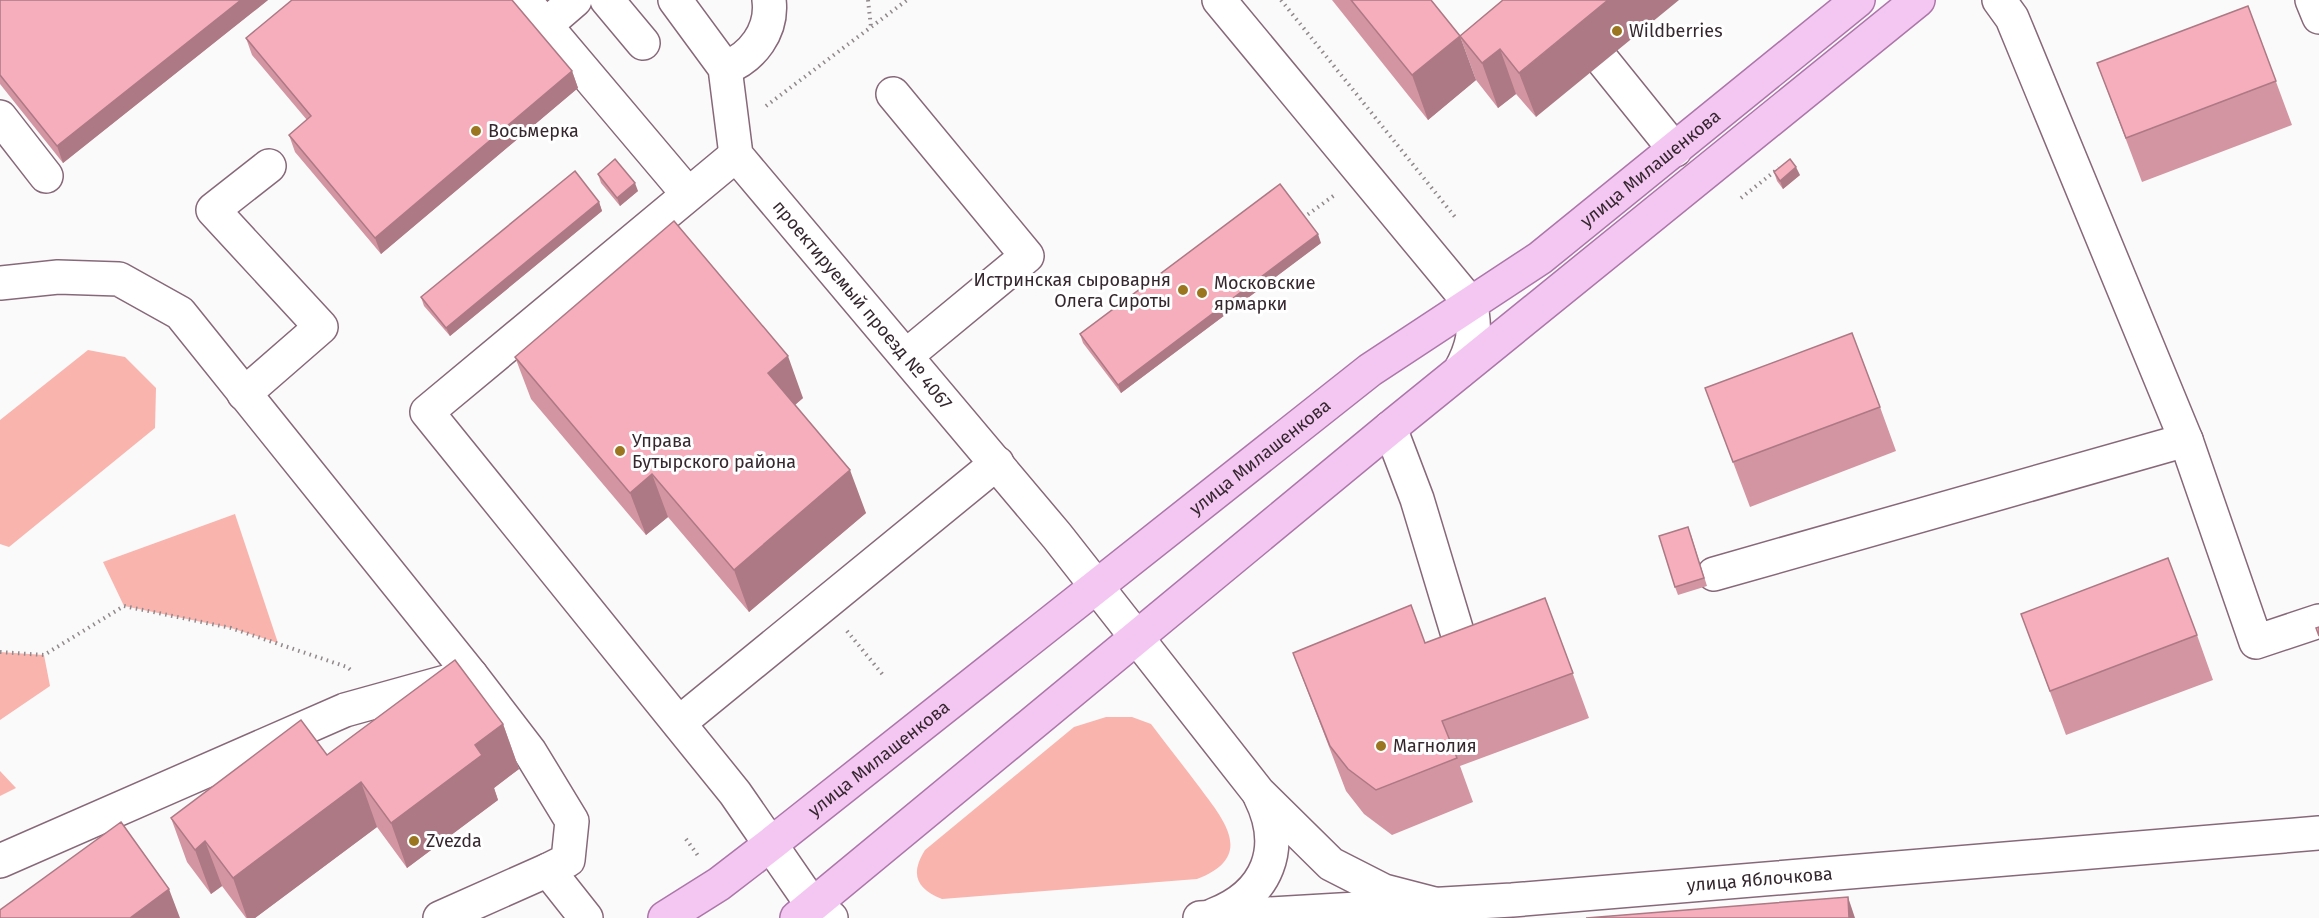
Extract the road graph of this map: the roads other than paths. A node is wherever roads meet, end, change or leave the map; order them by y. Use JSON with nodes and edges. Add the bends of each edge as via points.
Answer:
{"nodes":[{"id":1,"x":525,"y":0,"type":"edge"},
{"id":2,"x":575,"y":0,"type":"edge"},
{"id":3,"x":607,"y":0,"type":"edge"},
{"id":4,"x":675,"y":0,"type":"edge"},
{"id":5,"x":769,"y":0,"type":"edge"},
{"id":6,"x":1219,"y":0,"type":"edge"},
{"id":7,"x":1858,"y":0,"type":"edge"},
{"id":8,"x":1918,"y":0,"type":"edge"},
{"id":9,"x":1999,"y":0,"type":"edge"},
{"id":10,"x":2312,"y":0,"type":"edge"},
{"id":11,"x":2319,"y":17,"type":"edge"},
{"id":12,"x":546,"y":25,"type":"junction"},
{"id":13,"x":643,"y":43,"type":"dead end"},
{"id":14,"x":1604,"y":62,"type":"dead end"},
{"id":15,"x":725,"y":68,"type":"junction"},
{"id":16,"x":893,"y":94,"type":"dead end"},
{"id":17,"x":0,"y":117,"type":"edge"},
{"id":18,"x":1675,"y":150,"type":"junction"},
{"id":19,"x":736,"y":155,"type":"junction"},
{"id":20,"x":269,"y":166,"type":"dead end"},
{"id":21,"x":46,"y":176,"type":"dead end"},
{"id":22,"x":688,"y":194,"type":"junction"},
{"id":23,"x":0,"y":283,"type":"edge"},
{"id":24,"x":1470,"y":303,"type":"junction"},
{"id":25,"x":906,"y":356,"type":"junction"},
{"id":26,"x":1460,"y":371,"type":"junction"},
{"id":27,"x":244,"y":394,"type":"junction"},
{"id":28,"x":1390,"y":428,"type":"junction"},
{"id":29,"x":2187,"y":440,"type":"junction"},
{"id":30,"x":997,"y":463,"type":"junction"},
{"id":31,"x":1714,"y":574,"type":"dead end"},
{"id":32,"x":1097,"y":588,"type":"junction"},
{"id":33,"x":2319,"y":621,"type":"edge"},
{"id":34,"x":1138,"y":638,"type":"junction"},
{"id":35,"x":1461,"y":645,"type":"edge"},
{"id":36,"x":471,"y":675,"type":"junction"},
{"id":37,"x":679,"y":723,"type":"junction"},
{"id":38,"x":1258,"y":792,"type":"junction"},
{"id":39,"x":2319,"y":833,"type":"edge"},
{"id":40,"x":771,"y":844,"type":"junction"},
{"id":41,"x":0,"y":861,"type":"edge"},
{"id":42,"x":548,"y":870,"type":"junction"},
{"id":43,"x":1437,"y":905,"type":"junction"},
{"id":44,"x":1513,"y":909,"type":"edge"},
{"id":45,"x":814,"y":914,"type":"edge"},
{"id":46,"x":1209,"y":917,"type":"edge"},
{"id":47,"x":440,"y":918,"type":"edge"},
{"id":48,"x":585,"y":918,"type":"edge"},
{"id":49,"x":665,"y":918,"type":"edge"},
{"id":50,"x":1200,"y":918,"type":"edge"}],
"edges":[{"from":1,"to":12,"type":"street"},
{"from":2,"to":12,"type":"street"},
{"from":3,"to":13,"type":"street"},
{"from":4,"to":15,"type":"street"},
{"from":5,"to":15,"type":"street","via":[[770,9],[758,46],[742,62]]},
{"from":6,"to":24,"type":"street"},
{"from":7,"to":18,"type":"main road","name":"улица Милашенкова"},
{"from":8,"to":26,"type":"main road","name":"улица Милашенкова"},
{"from":9,"to":29,"type":"street","via":[[2012,18]]},
{"from":10,"to":11,"type":"street"},
{"from":12,"to":22,"type":"street"},
{"from":14,"to":18,"type":"street"},
{"from":15,"to":19,"type":"street"},
{"from":16,"to":25,"type":"street","via":[[1027,256]]},
{"from":17,"to":21,"type":"street"},
{"from":18,"to":24,"type":"main road","name":"улица Милашенкова","via":[[1540,258]]},
{"from":19,"to":22,"type":"street"},
{"from":19,"to":25,"type":"street","name":"проектируемый проезд № 4067"},
{"from":20,"to":27,"type":"street","via":[[213,210],[321,327]]},
{"from":22,"to":37,"type":"street","via":[[427,412]]},
{"from":23,"to":27,"type":"street","via":[[58,277],[119,279],[180,313]]},
{"from":24,"to":26,"type":"street","via":[[1474,339]]},
{"from":24,"to":32,"type":"main road","name":"улица Милашенкова","via":[[1370,370]]},
{"from":25,"to":30,"type":"street","name":"проектируемый проезд № 4067"},
{"from":26,"to":28,"type":"main road","name":"улица Милашенкова"},
{"from":27,"to":36,"type":"street"},
{"from":28,"to":34,"type":"main road","name":"улица Милашенкова"},
{"from":28,"to":35,"type":"street","via":[[1417,499]]},
{"from":29,"to":31,"type":"street"},
{"from":29,"to":33,"type":"street","via":[[2256,642]]},
{"from":30,"to":32,"type":"street","name":"проектируемый проезд № 4067"},
{"from":30,"to":37,"type":"street"},
{"from":32,"to":34,"type":"street","name":"проектируемый проезд № 4067"},
{"from":32,"to":40,"type":"main road","name":"улица Милашенкова"},
{"from":34,"to":38,"type":"street","name":"проектируемый проезд № 4067"},
{"from":34,"to":45,"type":"main road","name":"улица Милашенкова"},
{"from":36,"to":41,"type":"street","via":[[345,710]]},
{"from":36,"to":42,"type":"street","via":[[530,752],[572,821],[568,860]]},
{"from":37,"to":40,"type":"street"},
{"from":38,"to":43,"type":"street","via":[[1331,864],[1384,891]]},
{"from":38,"to":46,"type":"street","via":[[1270,816],[1273,842],[1268,868],[1254,890],[1234,908]]},
{"from":39,"to":44,"type":"street","name":"улица Яблочкова"},
{"from":40,"to":45,"type":"street"},
{"from":40,"to":49,"type":"main road","name":"улица Милашенкова","via":[[719,884]]},
{"from":42,"to":47,"type":"street"},
{"from":42,"to":48,"type":"street"},
{"from":43,"to":44,"type":"street","name":"улица Яблочкова"},
{"from":43,"to":46,"type":"street","name":"улица Яблочкова"},
{"from":46,"to":50,"type":"street","name":"улица Яблочкова"}]}
